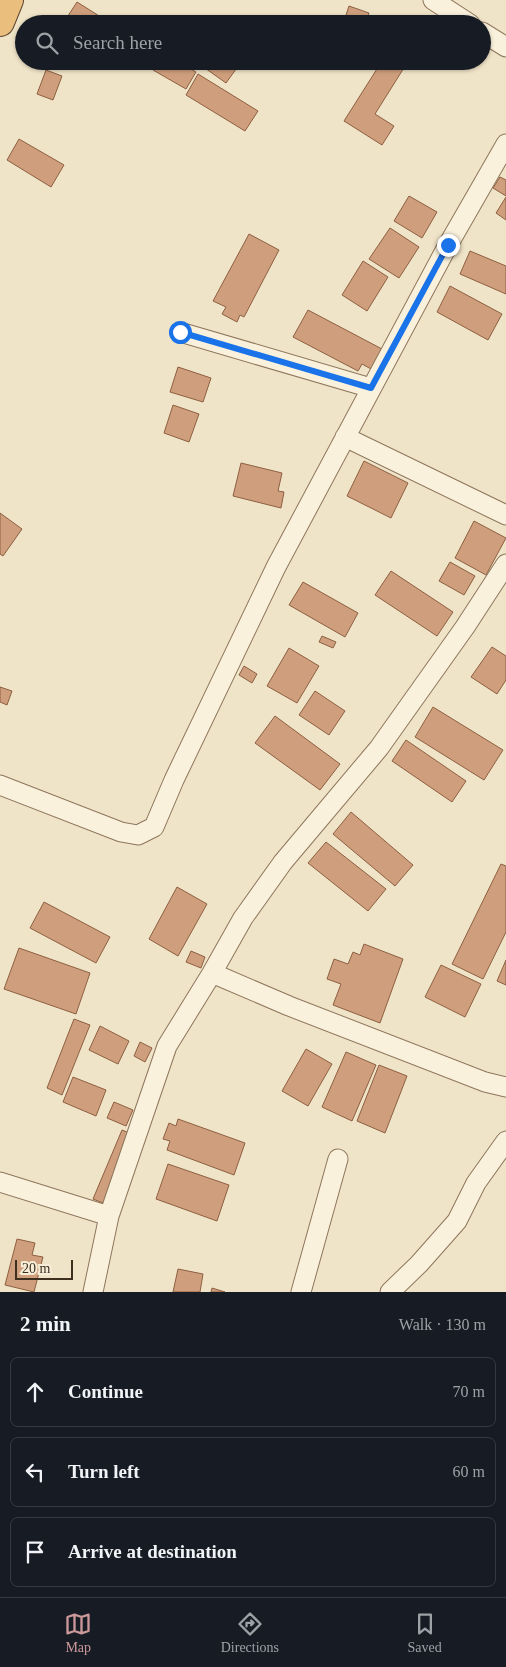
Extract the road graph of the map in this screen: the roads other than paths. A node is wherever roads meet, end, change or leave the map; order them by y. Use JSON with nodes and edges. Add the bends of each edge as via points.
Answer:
{"nodes":[{"id":1,"x":9,"y":0,"type":"edge"},
{"id":2,"x":433,"y":0,"type":"edge"},
{"id":3,"x":456,"y":15,"type":"edge"},
{"id":4,"x":0,"y":22,"type":"edge"},
{"id":5,"x":491,"y":38,"type":"edge"},
{"id":6,"x":506,"y":47,"type":"edge"},
{"id":7,"x":506,"y":144,"type":"edge"},
{"id":8,"x":180,"y":332,"type":"dead end"},
{"id":9,"x":371,"y":388,"type":"junction"},
{"id":10,"x":345,"y":437,"type":"junction"},
{"id":11,"x":506,"y":515,"type":"edge"},
{"id":12,"x":506,"y":564,"type":"edge"},
{"id":13,"x":0,"y":785,"type":"edge"},
{"id":14,"x":212,"y":973,"type":"junction"},
{"id":15,"x":506,"y":1087,"type":"edge"},
{"id":16,"x":506,"y":1141,"type":"edge"},
{"id":17,"x":338,"y":1159,"type":"dead end"},
{"id":18,"x":0,"y":1182,"type":"edge"},
{"id":19,"x":109,"y":1216,"type":"junction"},
{"id":20,"x":93,"y":1292,"type":"edge"},
{"id":21,"x":301,"y":1292,"type":"edge"},
{"id":22,"x":390,"y":1292,"type":"edge"}],
"edges":[{"from":1,"to":4,"type":"highway"},
{"from":2,"to":3,"type":"street"},
{"from":5,"to":6,"type":"street"},
{"from":7,"to":9,"type":"street"},
{"from":8,"to":9,"type":"street"},
{"from":9,"to":10,"type":"street"},
{"from":10,"to":11,"type":"street"},
{"from":10,"to":13,"type":"street","via":[[276,567],[154,827],[138,835],[121,832]]},
{"from":12,"to":14,"type":"street","via":[[379,748],[283,862],[243,918]]},
{"from":14,"to":15,"type":"street","via":[[308,1014],[485,1082]]},
{"from":14,"to":19,"type":"street","via":[[167,1046]]},
{"from":16,"to":22,"type":"street","via":[[476,1183],[457,1221]]},
{"from":17,"to":21,"type":"street"},
{"from":18,"to":19,"type":"street"},
{"from":19,"to":20,"type":"street"}]}
